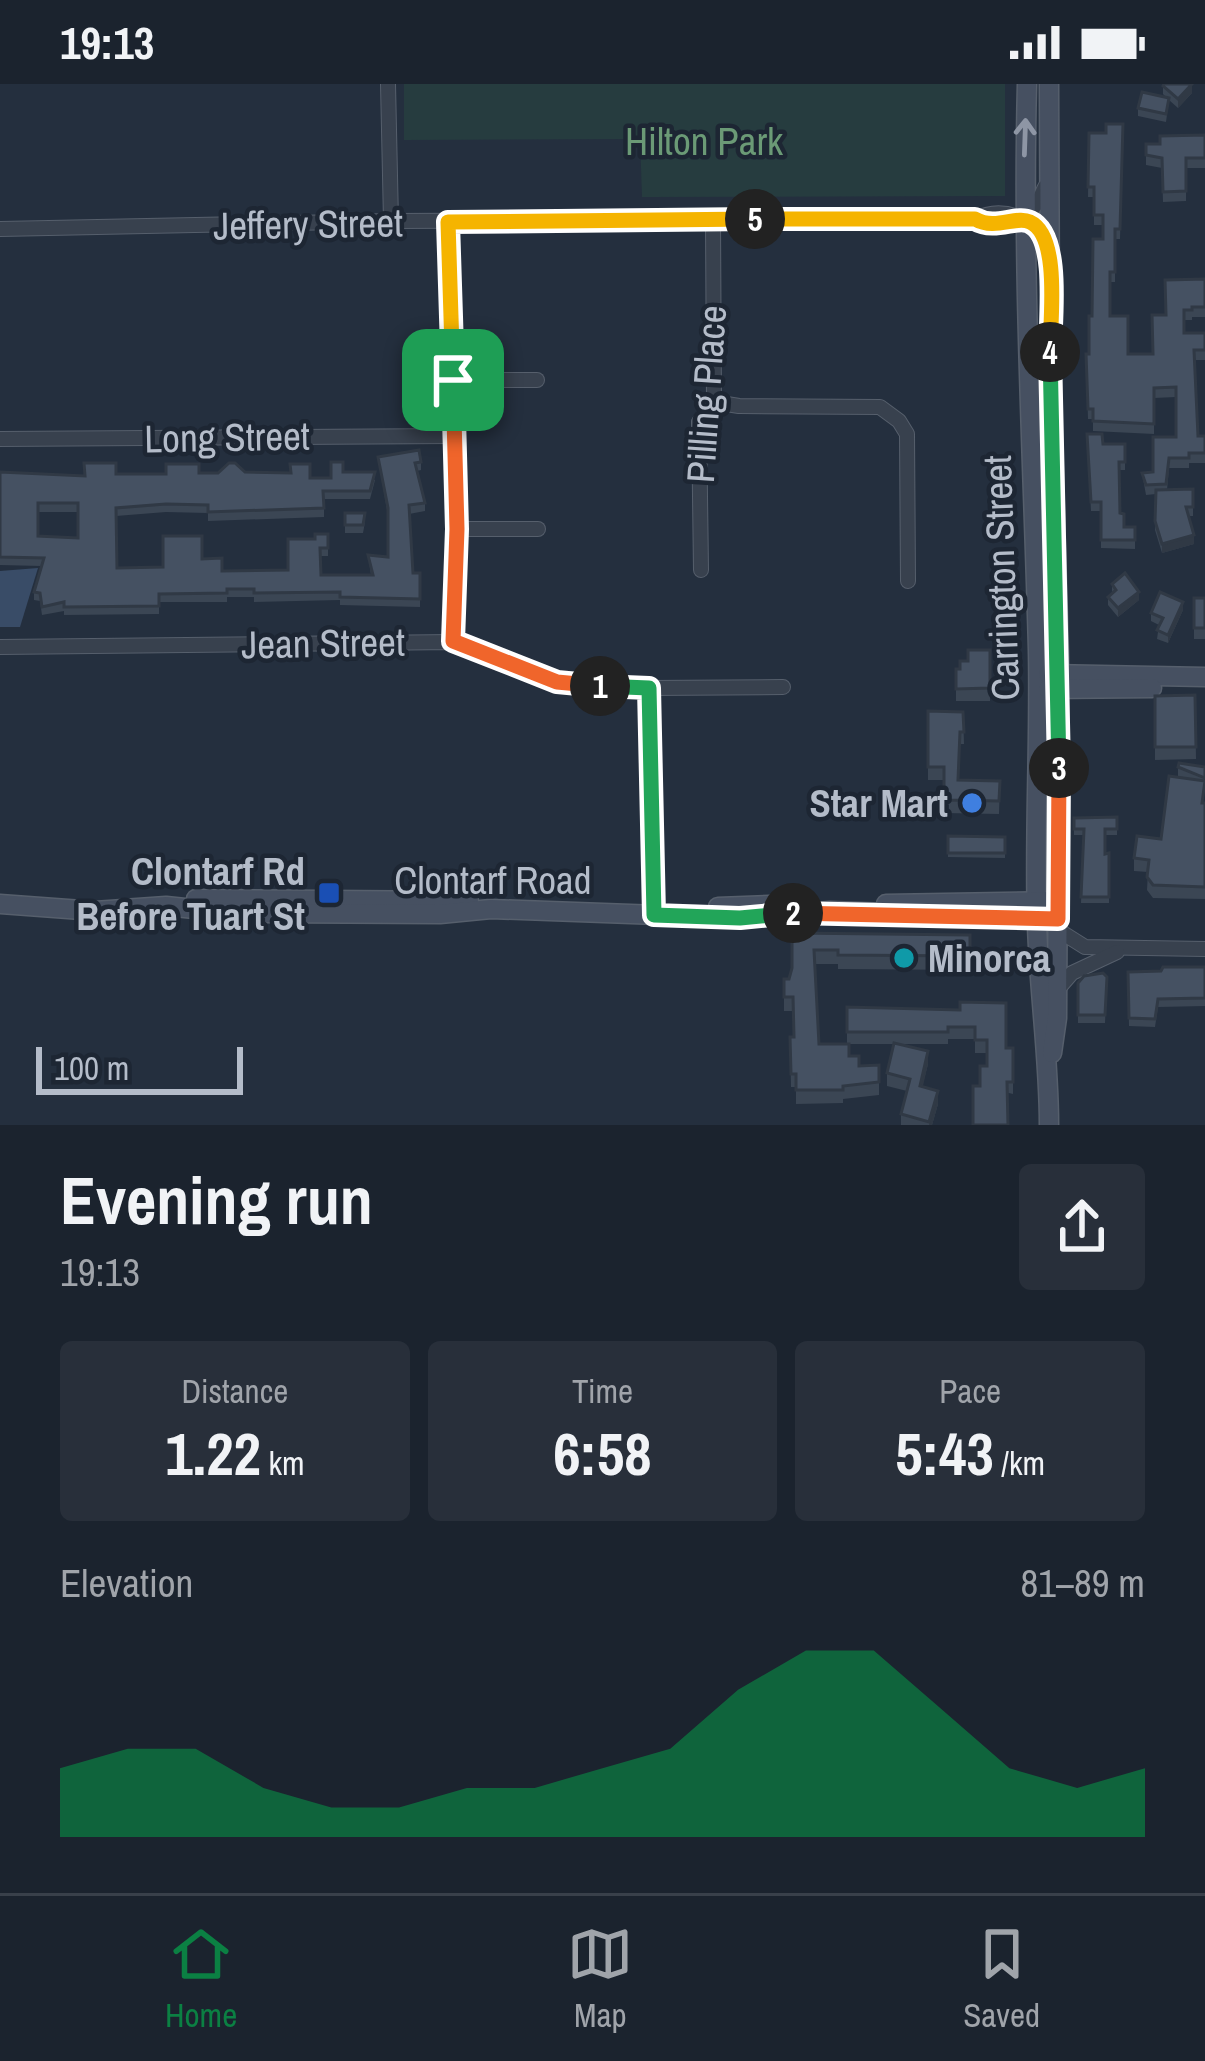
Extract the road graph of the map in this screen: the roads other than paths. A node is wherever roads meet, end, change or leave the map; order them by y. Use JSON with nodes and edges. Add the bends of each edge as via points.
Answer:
{"nodes":[{"id":1,"x":388,"y":84,"type":"edge"},
{"id":2,"x":1027,"y":84,"type":"edge"},
{"id":3,"x":1049,"y":84,"type":"edge"},
{"id":4,"x":1050,"y":174,"type":"junction"},
{"id":5,"x":713,"y":219,"type":"junction"},
{"id":6,"x":1023,"y":219,"type":"junction"},
{"id":7,"x":391,"y":221,"type":"junction"},
{"id":8,"x":448,"y":222,"type":"junction"},
{"id":9,"x":0,"y":229,"type":"edge"},
{"id":10,"x":1050,"y":248,"type":"junction"},
{"id":11,"x":453,"y":380,"type":"junction"},
{"id":12,"x":537,"y":380,"type":"dead end"},
{"id":13,"x":714,"y":402,"type":"junction"},
{"id":14,"x":453,"y":436,"type":"junction"},
{"id":15,"x":0,"y":439,"type":"edge"},
{"id":16,"x":457,"y":529,"type":"junction"},
{"id":17,"x":538,"y":529,"type":"dead end"},
{"id":18,"x":700,"y":569,"type":"dead end"},
{"id":19,"x":908,"y":581,"type":"dead end"},
{"id":20,"x":453,"y":641,"type":"junction"},
{"id":21,"x":0,"y":647,"type":"edge"},
{"id":22,"x":1205,"y":677,"type":"edge"},
{"id":23,"x":1038,"y":681,"type":"junction"},
{"id":24,"x":1059,"y":681,"type":"junction"},
{"id":25,"x":783,"y":687,"type":"dead end"},
{"id":26,"x":649,"y":688,"type":"junction"},
{"id":27,"x":1205,"y":688,"type":"edge"},
{"id":28,"x":0,"y":892,"type":"edge"},
{"id":29,"x":0,"y":904,"type":"edge"},
{"id":30,"x":1037,"y":910,"type":"junction"},
{"id":31,"x":654,"y":912,"type":"junction"},
{"id":32,"x":1058,"y":917,"type":"junction"},
{"id":33,"x":1205,"y":949,"type":"edge"},
{"id":34,"x":1121,"y":950,"type":"junction"},
{"id":35,"x":1058,"y":989,"type":"junction"},
{"id":36,"x":1049,"y":1070,"type":"junction"},
{"id":37,"x":1049,"y":1125,"type":"edge"}],
"edges":[{"from":1,"to":7,"type":"street"},
{"from":6,"to":2,"type":"main road","name":"Carrington Street","one_way":true},
{"from":3,"to":4,"type":"main road","name":"Carrington Street"},
{"from":4,"to":6,"type":"street"},
{"from":4,"to":10,"type":"main road","name":"Carrington Street"},
{"from":5,"to":6,"type":"street","name":"Jeffery Street"},
{"from":5,"to":8,"type":"street","name":"Jeffery Street"},
{"from":5,"to":13,"type":"street","name":"Pilling Place"},
{"from":6,"to":10,"type":"street"},
{"from":6,"to":23,"type":"main road","name":"Carrington Street"},
{"from":7,"to":8,"type":"street","name":"Jeffery Street"},
{"from":7,"to":9,"type":"street","name":"Jeffery Street"},
{"from":8,"to":11,"type":"street"},
{"from":10,"to":24,"type":"main road","name":"Carrington Street"},
{"from":11,"to":12,"type":"street"},
{"from":11,"to":14,"type":"street"},
{"from":13,"to":18,"type":"street","name":"Pilling Place","via":[[699,422]]},
{"from":13,"to":19,"type":"street","via":[[880,407],[899,421],[908,434]]},
{"from":14,"to":15,"type":"street","name":"Long Street"},
{"from":14,"to":16,"type":"street"},
{"from":16,"to":17,"type":"street"},
{"from":16,"to":20,"type":"street"},
{"from":20,"to":21,"type":"street","name":"Jean Street"},
{"from":20,"to":26,"type":"street","name":"Jean Street","via":[[557,682]]},
{"from":22,"to":24,"type":"main road"},
{"from":23,"to":24,"type":"main road"},
{"from":23,"to":30,"type":"main road","name":"Carrington Street"},
{"from":24,"to":27,"type":"main road"},
{"from":24,"to":32,"type":"main road","name":"Carrington Street"},
{"from":25,"to":26,"type":"street","name":"Jean Street"},
{"from":26,"to":31,"type":"street"},
{"from":28,"to":31,"type":"main road","name":"Clontarf Road","via":[[499,901]]},
{"from":29,"to":31,"type":"main road","name":"Clontarf Road","via":[[232,913]]},
{"from":30,"to":31,"type":"main road","name":"Clontarf Road"},
{"from":30,"to":32,"type":"main road","name":"Clontarf Road"},
{"from":30,"to":36,"type":"main road","name":"Carrington Street"},
{"from":32,"to":34,"type":"street","via":[[1085,947]]},
{"from":32,"to":35,"type":"main road","name":"Carrington Street"},
{"from":33,"to":34,"type":"street"},
{"from":34,"to":35,"type":"street"},
{"from":35,"to":36,"type":"main road","name":"Carrington Street"},
{"from":36,"to":37,"type":"main road","name":"Carrington Street"}]}
